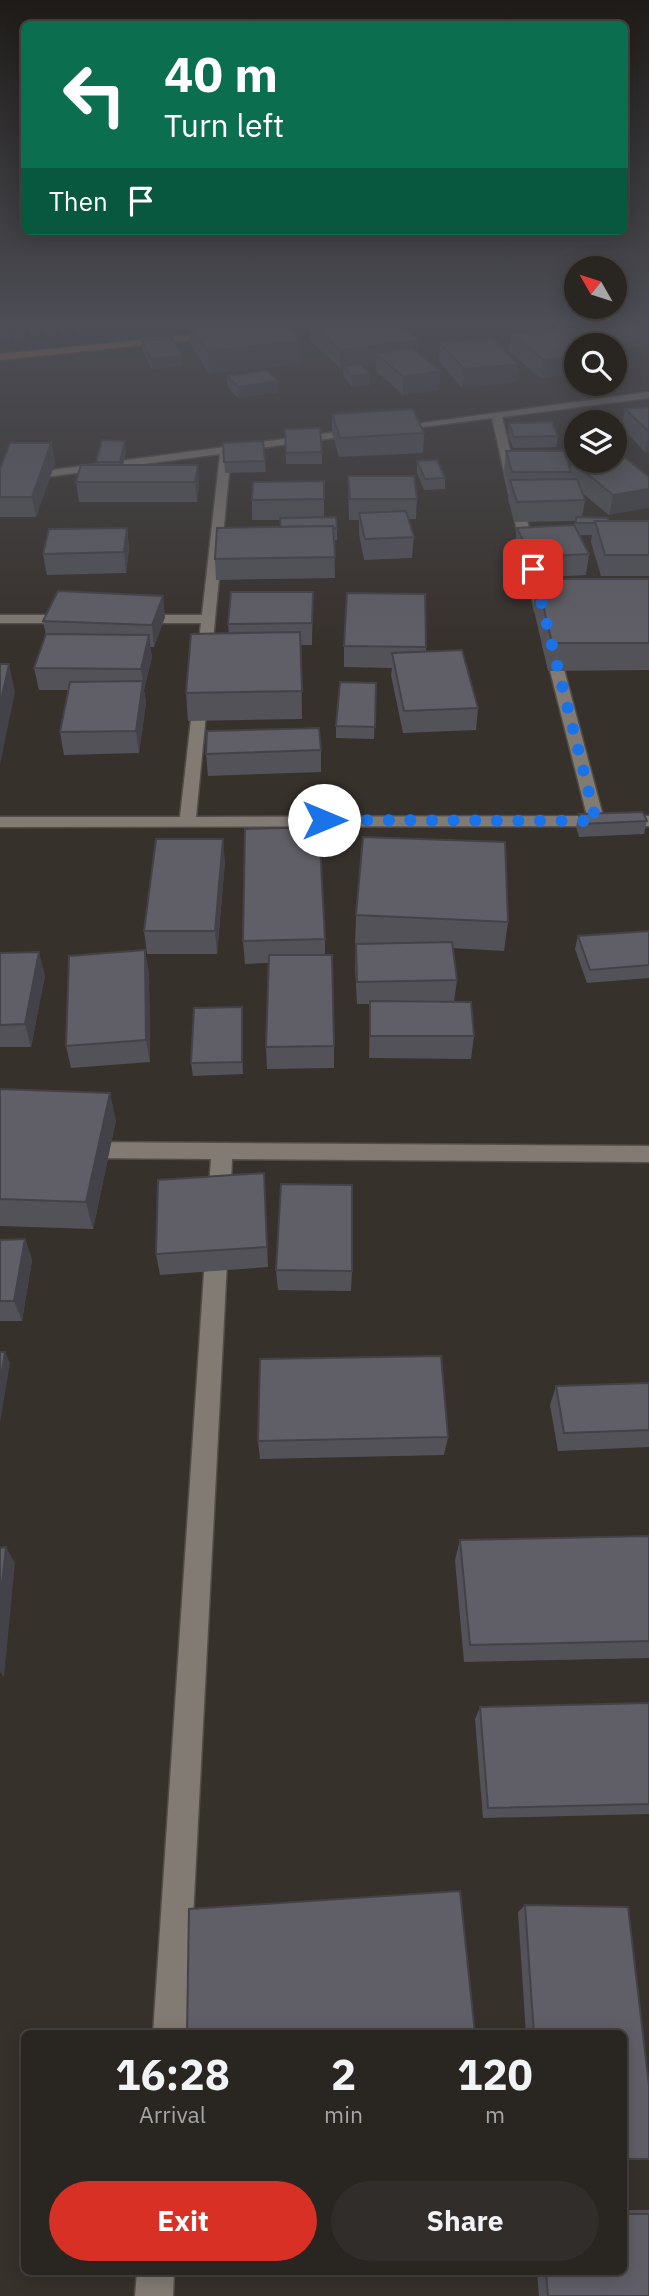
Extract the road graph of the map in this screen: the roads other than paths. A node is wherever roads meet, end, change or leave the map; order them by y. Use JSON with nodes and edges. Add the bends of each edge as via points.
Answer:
{"nodes":[{"id":1,"x":352,"y":433,"type":"edge"},
{"id":2,"x":503,"y":433,"type":"edge"},
{"id":3,"x":226,"y":448,"type":"junction"},
{"id":4,"x":0,"y":480,"type":"edge"},
{"id":5,"x":0,"y":619,"type":"edge"},
{"id":6,"x":83,"y":619,"type":"edge"},
{"id":7,"x":125,"y":619,"type":"edge"},
{"id":8,"x":209,"y":619,"type":"junction"},
{"id":9,"x":188,"y":820,"type":"junction"},
{"id":10,"x":596,"y":821,"type":"junction"},
{"id":11,"x":649,"y":821,"type":"edge"},
{"id":12,"x":0,"y":822,"type":"edge"},
{"id":13,"x":55,"y":1150,"type":"edge"},
{"id":14,"x":222,"y":1153,"type":"junction"},
{"id":15,"x":649,"y":1154,"type":"edge"},
{"id":16,"x":170,"y":2030,"type":"edge"},
{"id":17,"x":156,"y":2275,"type":"edge"},
{"id":18,"x":154,"y":2296,"type":"edge"}],
"edges":[{"from":1,"to":3,"type":"street"},
{"from":2,"to":10,"type":"street","via":[[518,477]]},
{"from":3,"to":4,"type":"street"},
{"from":3,"to":8,"type":"street"},
{"from":5,"to":6,"type":"street"},
{"from":7,"to":8,"type":"street"},
{"from":8,"to":9,"type":"street"},
{"from":9,"to":10,"type":"street"},
{"from":9,"to":12,"type":"street"},
{"from":10,"to":11,"type":"street"},
{"from":13,"to":14,"type":"street"},
{"from":14,"to":15,"type":"street"},
{"from":14,"to":16,"type":"street"},
{"from":17,"to":18,"type":"street"}]}
